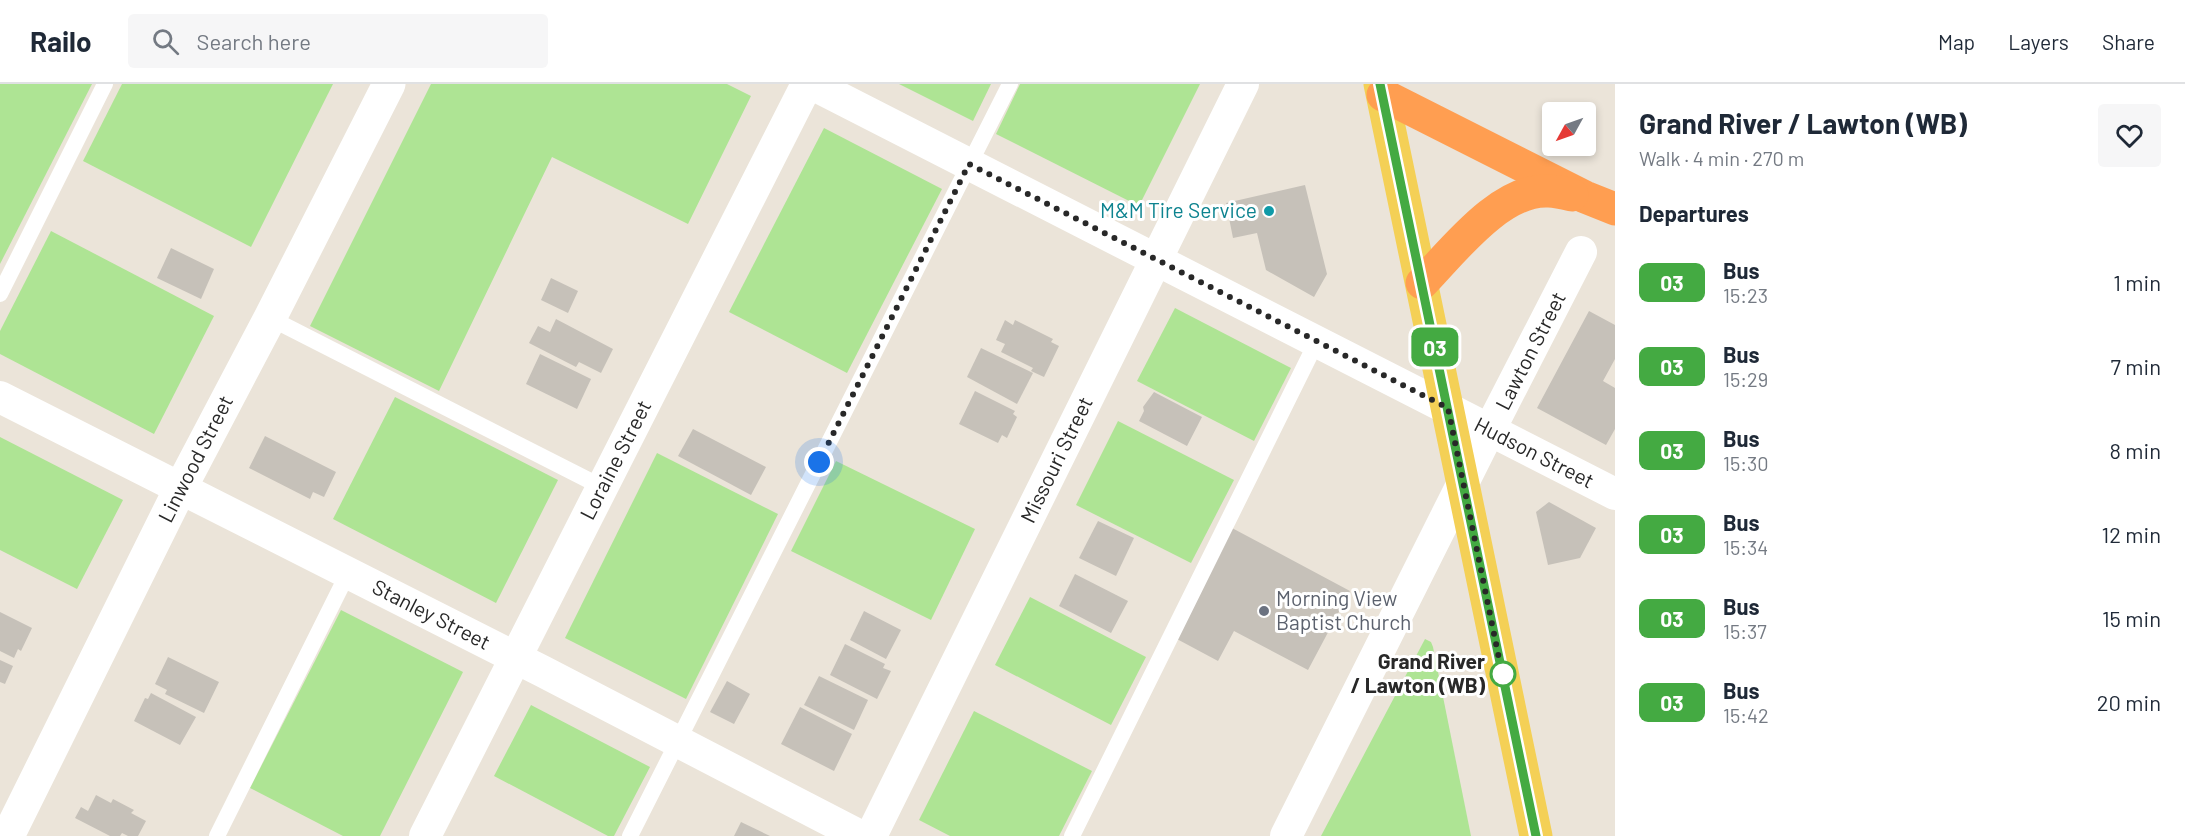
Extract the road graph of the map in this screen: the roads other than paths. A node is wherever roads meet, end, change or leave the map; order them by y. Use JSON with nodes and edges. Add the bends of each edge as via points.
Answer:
{"nodes":[{"id":1,"x":105,"y":84,"type":"edge"},
{"id":2,"x":389,"y":84,"type":"edge"},
{"id":3,"x":809,"y":84,"type":"edge"},
{"id":4,"x":1010,"y":84,"type":"edge"},
{"id":5,"x":1243,"y":84,"type":"edge"},
{"id":6,"x":1374,"y":88,"type":"edge"},
{"id":7,"x":969,"y":164,"type":"junction"},
{"id":8,"x":1585,"y":197,"type":"junction"},
{"id":9,"x":1615,"y":209,"type":"edge"},
{"id":10,"x":1581,"y":252,"type":"dead end"},
{"id":11,"x":1157,"y":260,"type":"junction"},
{"id":12,"x":1422,"y":282,"type":"junction"},
{"id":13,"x":0,"y":294,"type":"edge"},
{"id":14,"x":270,"y":318,"type":"junction"},
{"id":15,"x":1317,"y":341,"type":"junction"},
{"id":16,"x":0,"y":397,"type":"edge"},
{"id":17,"x":1448,"y":408,"type":"junction"},
{"id":18,"x":1489,"y":430,"type":"junction"},
{"id":19,"x":1463,"y":482,"type":"junction"},
{"id":20,"x":602,"y":487,"type":"junction"},
{"id":21,"x":180,"y":489,"type":"junction"},
{"id":22,"x":1615,"y":494,"type":"edge"},
{"id":23,"x":348,"y":573,"type":"junction"},
{"id":24,"x":514,"y":657,"type":"junction"},
{"id":25,"x":677,"y":742,"type":"junction"},
{"id":26,"x":8,"y":836,"type":"edge"},
{"id":27,"x":217,"y":836,"type":"edge"},
{"id":28,"x":425,"y":836,"type":"edge"},
{"id":29,"x":630,"y":836,"type":"edge"},
{"id":30,"x":860,"y":836,"type":"edge"},
{"id":31,"x":871,"y":836,"type":"edge"},
{"id":32,"x":1072,"y":836,"type":"edge"},
{"id":33,"x":1286,"y":836,"type":"edge"},
{"id":34,"x":1536,"y":836,"type":"edge"}],
"edges":[{"from":1,"to":13,"type":"lane"},
{"from":2,"to":14,"type":"street","name":"Linwood Street"},
{"from":3,"to":7,"type":"street","name":"Hudson Street"},
{"from":3,"to":20,"type":"street","name":"Loraine Street"},
{"from":4,"to":7,"type":"lane"},
{"from":5,"to":11,"type":"street","name":"Missouri Street"},
{"from":6,"to":8,"type":"highway"},
{"from":6,"to":12,"type":"main road"},
{"from":7,"to":11,"type":"street","name":"Hudson Street"},
{"from":7,"to":25,"type":"lane"},
{"from":8,"to":9,"type":"highway"},
{"from":8,"to":12,"type":"highway","via":[[1547,190],[1507,201]]},
{"from":10,"to":18,"type":"street","name":"Lawton Street"},
{"from":11,"to":15,"type":"street","name":"Hudson Street"},
{"from":11,"to":31,"type":"street","name":"Missouri Street"},
{"from":12,"to":17,"type":"main road"},
{"from":14,"to":20,"type":"lane"},
{"from":14,"to":21,"type":"street","name":"Linwood Street"},
{"from":15,"to":17,"type":"street","name":"Hudson Street"},
{"from":15,"to":32,"type":"lane"},
{"from":16,"to":21,"type":"street","name":"Stanley Street"},
{"from":17,"to":18,"type":"street","name":"Hudson Street"},
{"from":17,"to":19,"type":"main road"},
{"from":18,"to":19,"type":"street","name":"Lawton Street"},
{"from":18,"to":22,"type":"street","name":"Hudson Street"},
{"from":19,"to":33,"type":"street","name":"Lawton Street"},
{"from":19,"to":34,"type":"main road"},
{"from":20,"to":24,"type":"street","name":"Loraine Street"},
{"from":21,"to":23,"type":"street","name":"Stanley Street"},
{"from":21,"to":26,"type":"street","name":"Linwood Street"},
{"from":23,"to":24,"type":"street","name":"Stanley Street"},
{"from":23,"to":27,"type":"lane"},
{"from":24,"to":25,"type":"street","name":"Stanley Street"},
{"from":24,"to":28,"type":"street","name":"Loraine Street"},
{"from":25,"to":29,"type":"lane"},
{"from":25,"to":30,"type":"street","name":"Stanley Street"}]}
